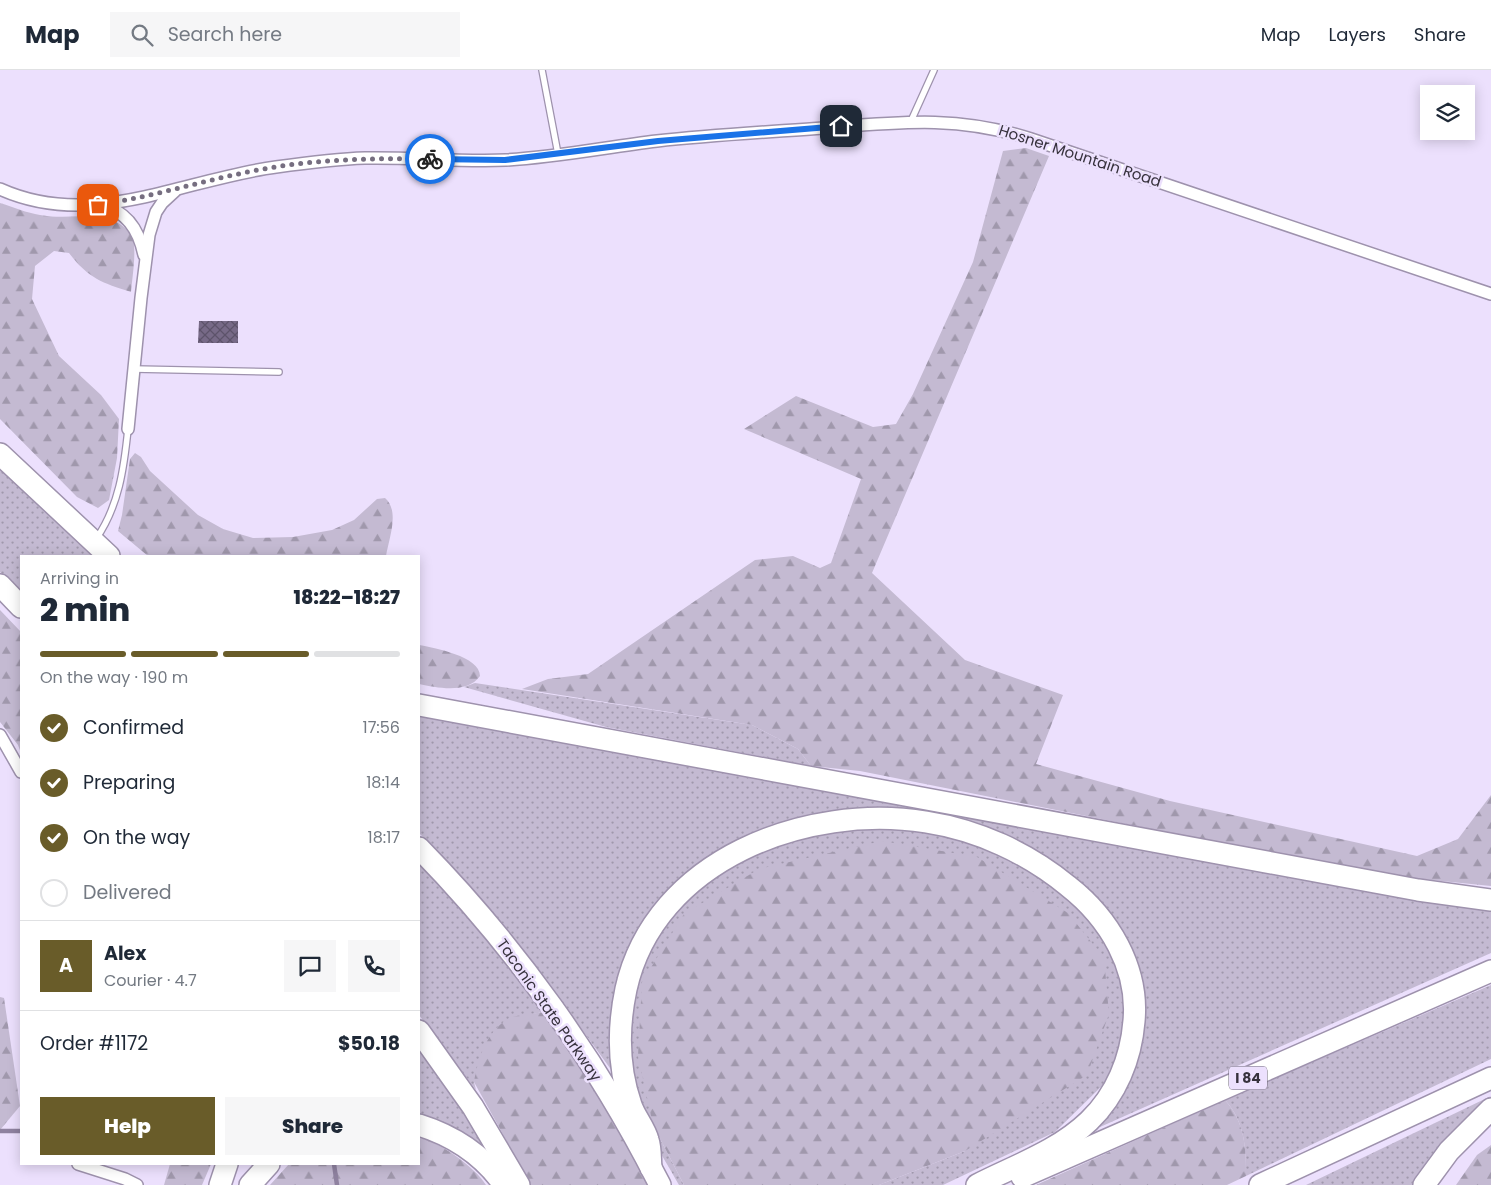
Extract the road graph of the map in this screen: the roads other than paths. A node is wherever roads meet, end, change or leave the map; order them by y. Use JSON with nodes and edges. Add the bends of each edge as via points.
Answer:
{"nodes":[{"id":1,"x":542,"y":70,"type":"edge"},
{"id":2,"x":934,"y":70,"type":"edge"},
{"id":3,"x":911,"y":121,"type":"junction"},
{"id":4,"x":558,"y":154,"type":"junction"},
{"id":5,"x":180,"y":188,"type":"junction"},
{"id":6,"x":0,"y":189,"type":"edge"},
{"id":7,"x":98,"y":205,"type":"junction"},
{"id":8,"x":145,"y":262,"type":"junction"},
{"id":9,"x":1491,"y":294,"type":"edge"},
{"id":10,"x":133,"y":369,"type":"junction"},
{"id":11,"x":279,"y":372,"type":"dead end"},
{"id":12,"x":128,"y":430,"type":"joint"},
{"id":13,"x":0,"y":454,"type":"edge"},
{"id":14,"x":101,"y":549,"type":"edge"},
{"id":15,"x":0,"y":585,"type":"edge"},
{"id":16,"x":20,"y":606,"type":"edge"},
{"id":17,"x":420,"y":705,"type":"edge"},
{"id":18,"x":0,"y":735,"type":"edge"},
{"id":19,"x":20,"y":770,"type":"edge"},
{"id":20,"x":420,"y":849,"type":"edge"},
{"id":21,"x":1491,"y":900,"type":"edge"},
{"id":22,"x":1491,"y":972,"type":"edge"},
{"id":23,"x":420,"y":1032,"type":"edge"},
{"id":24,"x":1491,"y":1078,"type":"edge"},
{"id":25,"x":1491,"y":1109,"type":"edge"},
{"id":26,"x":420,"y":1125,"type":"edge"},
{"id":27,"x":81,"y":1165,"type":"edge"},
{"id":28,"x":227,"y":1165,"type":"edge"},
{"id":29,"x":267,"y":1165,"type":"edge"},
{"id":30,"x":655,"y":1177,"type":"edge"},
{"id":31,"x":137,"y":1185,"type":"edge"},
{"id":32,"x":220,"y":1185,"type":"edge"},
{"id":33,"x":250,"y":1185,"type":"edge"},
{"id":34,"x":504,"y":1185,"type":"edge"},
{"id":35,"x":519,"y":1185,"type":"edge"},
{"id":36,"x":976,"y":1185,"type":"edge"},
{"id":37,"x":1004,"y":1185,"type":"edge"},
{"id":38,"x":1260,"y":1185,"type":"edge"},
{"id":39,"x":1424,"y":1185,"type":"edge"}],
"edges":[{"from":1,"to":4,"type":"lane"},
{"from":2,"to":3,"type":"lane"},
{"from":3,"to":4,"type":"street","name":"Hosner Mountain Road","via":[[658,141]]},
{"from":3,"to":9,"type":"street","name":"Hosner Mountain Road","via":[[956,122],[997,128]]},
{"from":4,"to":5,"type":"street","name":"Hosner Mountain Road","via":[[505,160],[364,158],[260,169]]},
{"from":5,"to":7,"type":"street","name":"Hosner Mountain Road"},
{"from":5,"to":8,"type":"street","via":[[156,212]]},
{"from":6,"to":7,"type":"street","name":"Hosner Mountain Road","via":[[42,204]]},
{"from":7,"to":8,"type":"street","via":[[115,210],[130,223],[141,243]]},
{"from":8,"to":10,"type":"street"},
{"from":10,"to":11,"type":"lane"},
{"from":10,"to":12,"type":"street"},
{"from":12,"to":14,"type":"lane","via":[[115,502],[106,523]]},
{"from":13,"to":14,"type":"highway"},
{"from":15,"to":16,"type":"highway"},
{"from":17,"to":21,"type":"highway","via":[[1409,888]]},
{"from":18,"to":19,"type":"street"},
{"from":20,"to":30,"type":"highway","name":"Taconic State Parkway","via":[[468,901],[532,980],[592,1068]]},
{"from":22,"to":37,"type":"highway","number":"I 84"},
{"from":23,"to":35,"type":"highway","via":[[473,1107]]},
{"from":24,"to":38,"type":"highway"},
{"from":25,"to":39,"type":"highway","via":[[1456,1144]]},
{"from":26,"to":34,"type":"highway","via":[[467,1147]]},
{"from":27,"to":31,"type":"street"},
{"from":28,"to":32,"type":"highway"},
{"from":29,"to":33,"type":"highway"},
{"from":30,"to":36,"type":"highway","via":[[648,1140],[626,1089],[620,1038],[627,987],[641,946],[653,925],[684,889],[704,873],[751,846],[801,828],[861,818],[957,828],[988,839],[1038,864],[1097,912],[1110,930],[1129,971],[1135,1013],[1133,1036],[1122,1074],[1102,1107],[1071,1136]]}]}
